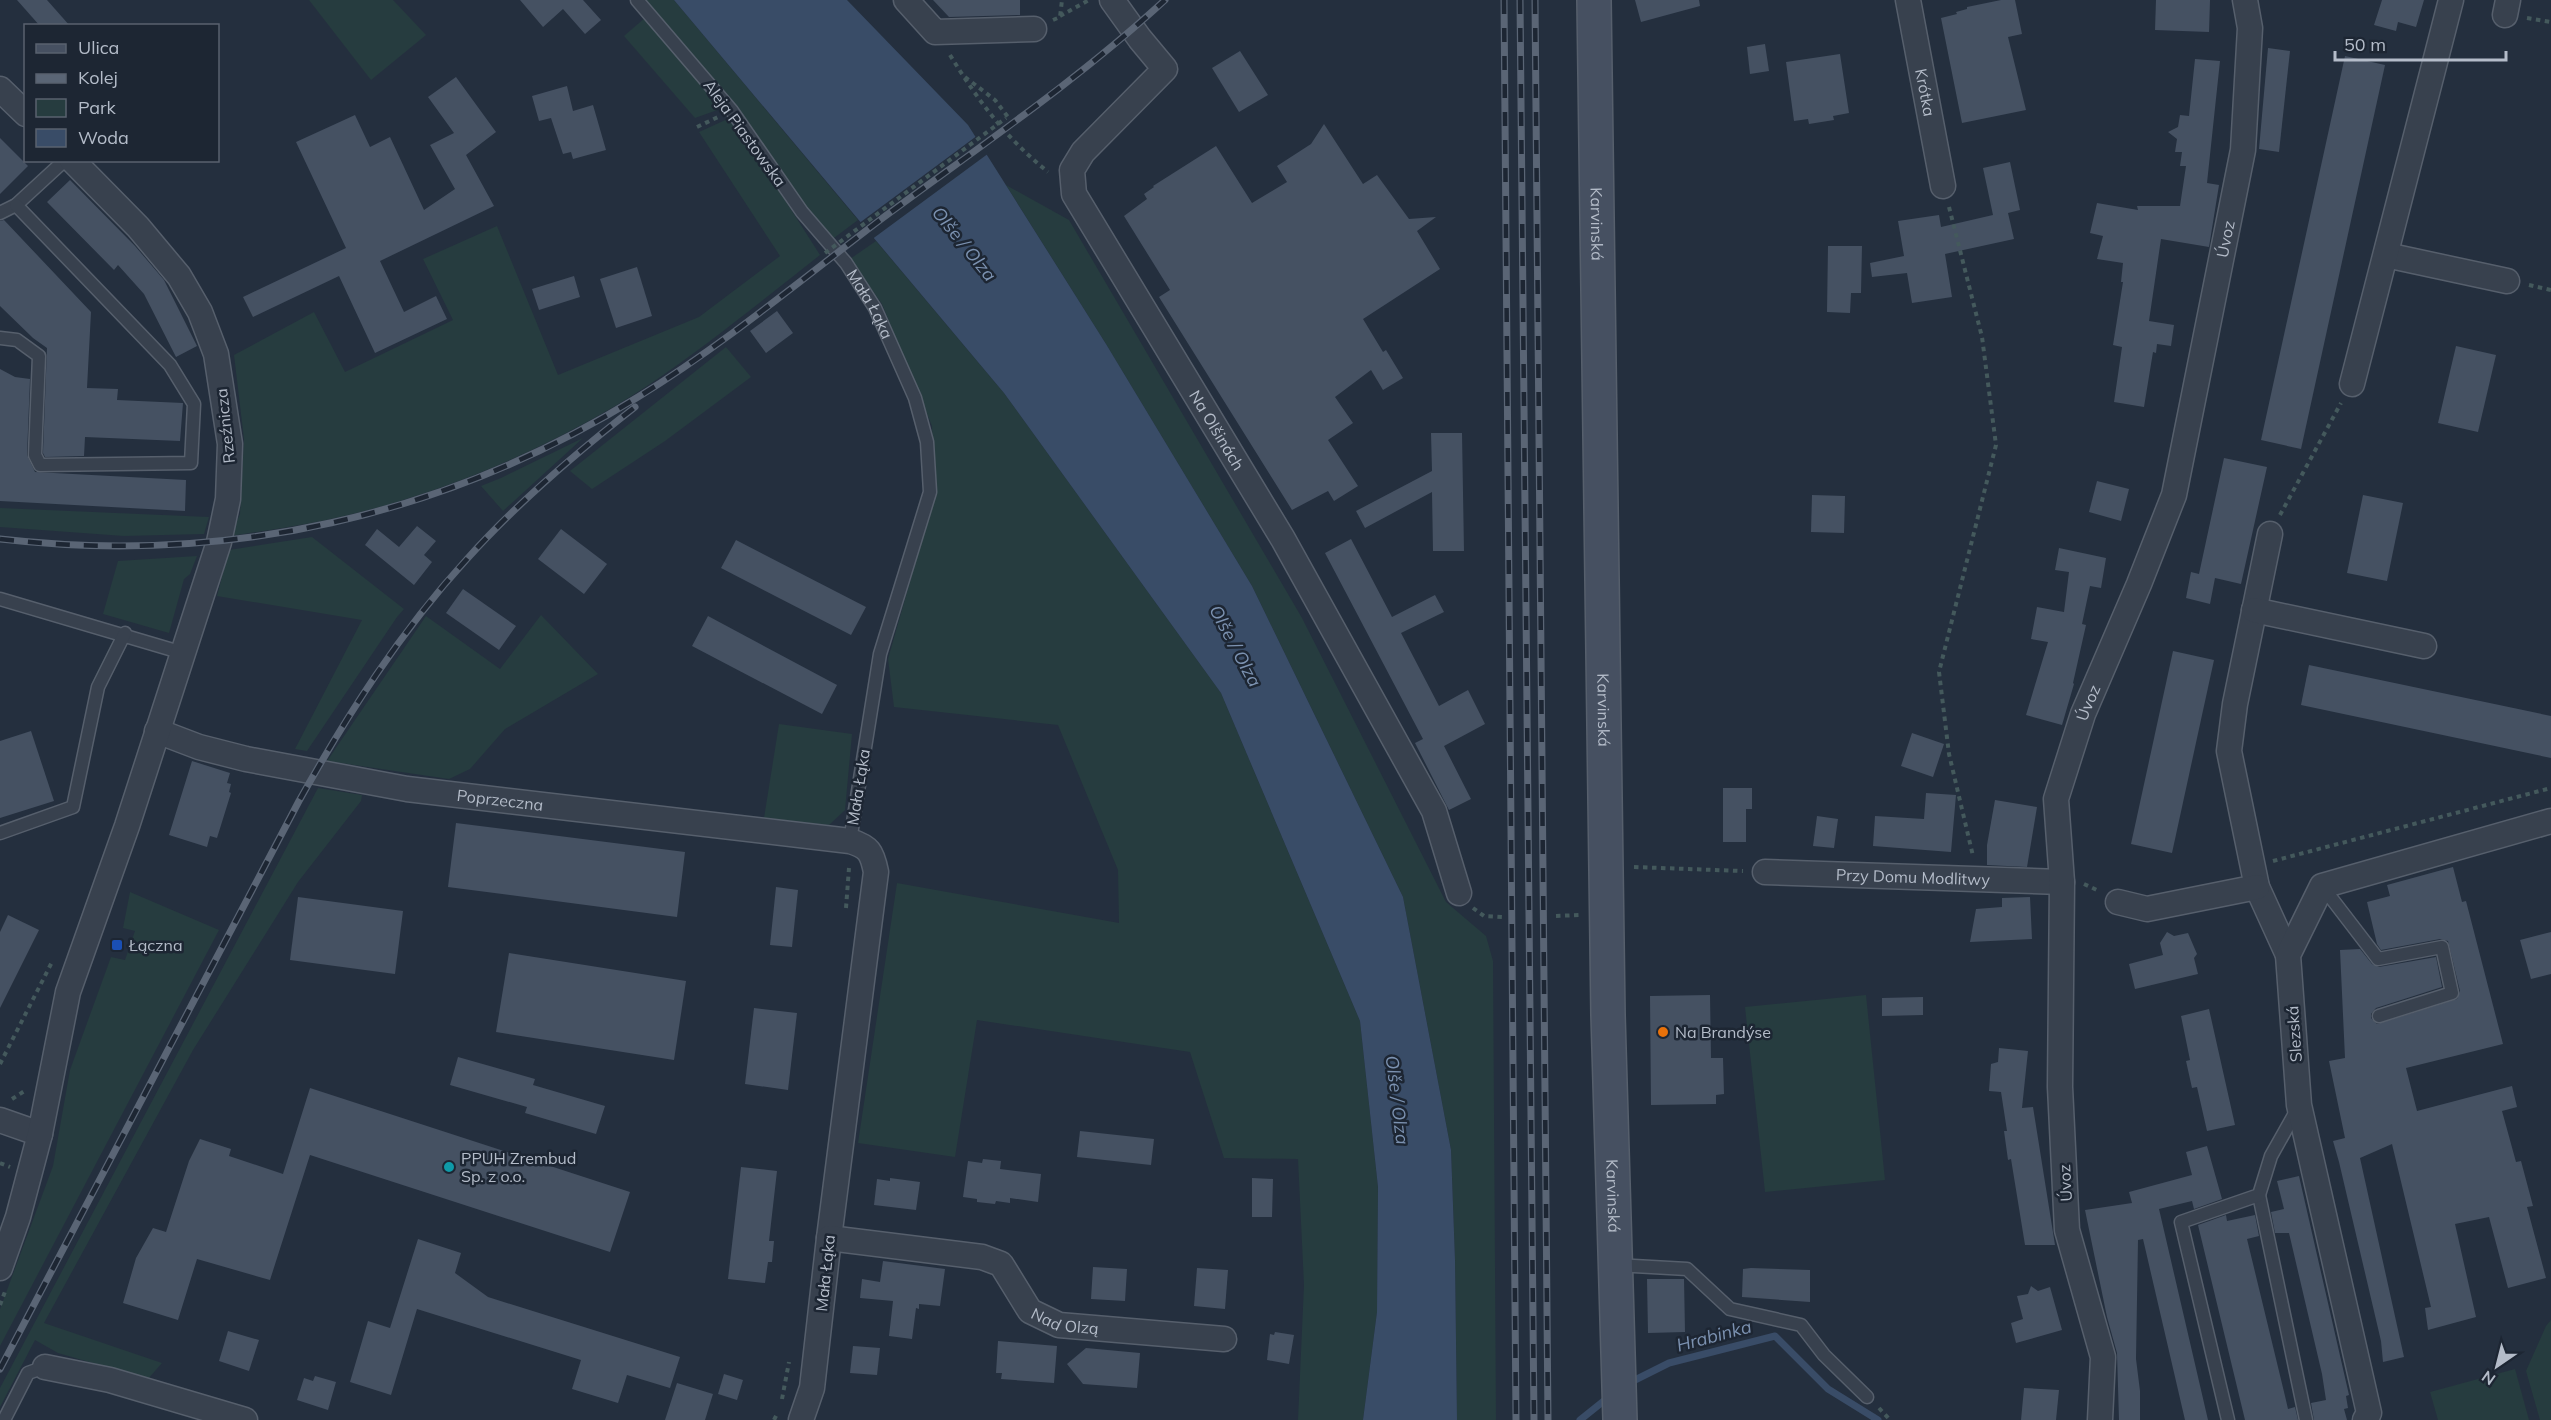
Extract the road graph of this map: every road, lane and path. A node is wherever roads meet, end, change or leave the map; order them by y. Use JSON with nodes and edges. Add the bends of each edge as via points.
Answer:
{"nodes":[{"id":1,"x":637,"y":0,"type":"edge"},
{"id":2,"x":906,"y":0,"type":"edge"},
{"id":3,"x":1089,"y":0,"type":"edge"},
{"id":4,"x":1112,"y":0,"type":"edge"},
{"id":5,"x":1594,"y":0,"type":"edge"},
{"id":6,"x":1908,"y":0,"type":"edge"},
{"id":7,"x":2245,"y":0,"type":"edge"},
{"id":8,"x":2451,"y":0,"type":"edge"},
{"id":9,"x":1060,"y":16,"type":"dead end"},
{"id":10,"x":1034,"y":29,"type":"dead end"},
{"id":11,"x":935,"y":32,"type":"junction"},
{"id":12,"x":962,"y":75,"type":"junction"},
{"id":13,"x":0,"y":89,"type":"edge"},
{"id":14,"x":24,"y":112,"type":"edge"},
{"id":15,"x":62,"y":162,"type":"edge"},
{"id":16,"x":74,"y":162,"type":"edge"},
{"id":17,"x":1943,"y":186,"type":"joint"},
{"id":18,"x":1074,"y":194,"type":"junction"},
{"id":19,"x":16,"y":205,"type":"junction"},
{"id":20,"x":0,"y":213,"type":"edge"},
{"id":21,"x":826,"y":246,"type":"junction"},
{"id":22,"x":2386,"y":255,"type":"junction"},
{"id":23,"x":2507,"y":281,"type":"dead end"},
{"id":24,"x":0,"y":338,"type":"edge"},
{"id":25,"x":2352,"y":384,"type":"joint"},
{"id":26,"x":2270,"y":534,"type":"joint"},
{"id":27,"x":0,"y":598,"type":"edge"},
{"id":28,"x":2254,"y":610,"type":"junction"},
{"id":29,"x":125,"y":633,"type":"junction"},
{"id":30,"x":2424,"y":646,"type":"dead end"},
{"id":31,"x":183,"y":652,"type":"junction"},
{"id":32,"x":157,"y":731,"type":"junction"},
{"id":33,"x":2551,"y":788,"type":"edge"},
{"id":34,"x":2551,"y":821,"type":"edge"},
{"id":35,"x":0,"y":833,"type":"edge"},
{"id":36,"x":850,"y":852,"type":"junction"},
{"id":37,"x":1606,"y":866,"type":"junction"},
{"id":38,"x":1765,"y":872,"type":"joint"},
{"id":39,"x":2062,"y":877,"type":"junction"},
{"id":40,"x":2255,"y":877,"type":"junction"},
{"id":41,"x":1978,"y":879,"type":"junction"},
{"id":42,"x":2322,"y":886,"type":"junction"},
{"id":43,"x":1460,"y":893,"type":"joint"},
{"id":44,"x":2118,"y":902,"type":"joint"},
{"id":45,"x":845,"y":917,"type":"dead end"},
{"id":46,"x":1502,"y":917,"type":"dead end"},
{"id":47,"x":2288,"y":955,"type":"junction"},
{"id":48,"x":2379,"y":1016,"type":"dead end"},
{"id":49,"x":2299,"y":1105,"type":"junction"},
{"id":50,"x":0,"y":1120,"type":"edge"},
{"id":51,"x":40,"y":1134,"type":"junction"},
{"id":52,"x":2259,"y":1195,"type":"junction"},
{"id":53,"x":829,"y":1238,"type":"junction"},
{"id":54,"x":1615,"y":1265,"type":"junction"},
{"id":55,"x":0,"y":1268,"type":"edge"},
{"id":56,"x":1224,"y":1339,"type":"dead end"},
{"id":57,"x":791,"y":1352,"type":"dead end"},
{"id":58,"x":45,"y":1367,"type":"joint"},
{"id":59,"x":1867,"y":1397,"type":"dead end"},
{"id":60,"x":1884,"y":1413,"type":"dead end"},
{"id":61,"x":4,"y":1420,"type":"edge"},
{"id":62,"x":245,"y":1420,"type":"edge"},
{"id":63,"x":774,"y":1420,"type":"edge"},
{"id":64,"x":801,"y":1420,"type":"edge"},
{"id":65,"x":1620,"y":1420,"type":"edge"},
{"id":66,"x":1890,"y":1420,"type":"edge"},
{"id":67,"x":2100,"y":1420,"type":"edge"},
{"id":68,"x":2228,"y":1420,"type":"edge"},
{"id":69,"x":2306,"y":1420,"type":"edge"},
{"id":70,"x":2365,"y":1420,"type":"edge"}],
"edges":[{"from":1,"to":21,"type":"lane","name":"Aleja Piastowska","via":[[732,111]]},
{"from":2,"to":11,"type":"street"},
{"from":3,"to":9,"type":"path"},
{"from":4,"to":18,"type":"street","via":[[1165,69],[1083,152],[1072,170]]},
{"from":5,"to":37,"type":"main road","name":"Karvinská"},
{"from":6,"to":17,"type":"street","name":"Krótka"},
{"from":7,"to":39,"type":"street","name":"Úvoz","via":[[2250,28],[2243,150],[2174,495],[2083,714],[2056,799]]},
{"from":8,"to":22,"type":"street"},
{"from":10,"to":11,"type":"street"},
{"from":11,"to":12,"type":"path"},
{"from":12,"to":18,"type":"path","via":[[1017,147]]},
{"from":12,"to":21,"type":"path","bridge":true,"via":[[996,100],[1008,117]]},
{"from":13,"to":14,"type":"street"},
{"from":15,"to":19,"type":"lane"},
{"from":16,"to":31,"type":"street","name":"Rzeźnicza","via":[[138,227],[179,276],[200,312],[216,354],[230,444],[228,498],[219,542]]},
{"from":17,"to":41,"type":"path","via":[[1982,337],[1996,445],[1939,672],[1949,754]]},
{"from":18,"to":43,"type":"street","name":"Na Olšinách","via":[[1283,539],[1434,811]]},
{"from":19,"to":20,"type":"lane"},
{"from":19,"to":24,"type":"lane","via":[[171,365],[194,404],[191,463],[40,465],[35,455],[39,356],[17,340]]},
{"from":21,"to":36,"type":"lane","name":"Mała Łąka","via":[[875,308],[915,398],[927,442],[930,492],[880,654]]},
{"from":22,"to":23,"type":"street"},
{"from":22,"to":25,"type":"street"},
{"from":25,"to":26,"type":"path"},
{"from":26,"to":28,"type":"street"},
{"from":27,"to":29,"type":"lane"},
{"from":28,"to":30,"type":"street"},
{"from":28,"to":40,"type":"street","via":[[2229,751]]},
{"from":29,"to":31,"type":"lane"},
{"from":29,"to":35,"type":"lane","via":[[98,687],[73,807]]},
{"from":31,"to":32,"type":"street","name":"Rzeźnicza"},
{"from":32,"to":36,"type":"street","name":"Poprzeczna","via":[[246,759],[407,789]]},
{"from":32,"to":51,"type":"street","via":[[68,992]]},
{"from":33,"to":40,"type":"path"},
{"from":34,"to":42,"type":"street"},
{"from":36,"to":45,"type":"path"},
{"from":36,"to":53,"type":"street","name":"Mała Łąka","via":[[864,846],[873,858],[876,872]]},
{"from":37,"to":38,"type":"path"},
{"from":37,"to":54,"type":"main road","name":"Karvinská"},
{"from":38,"to":41,"type":"street","name":"Przy Domu Modlitwy"},
{"from":39,"to":41,"type":"street","name":"Przy Domu Modlitwy"},
{"from":39,"to":44,"type":"path"},
{"from":39,"to":67,"type":"street","name":"Úvoz","via":[[2060,1087],[2067,1230],[2103,1357]]},
{"from":40,"to":44,"type":"street","via":[[2147,909]]},
{"from":40,"to":47,"type":"street"},
{"from":42,"to":47,"type":"street"},
{"from":42,"to":48,"type":"lane","via":[[2378,958],[2442,947],[2452,993]]},
{"from":43,"to":46,"type":"path","via":[[1484,916]]},
{"from":47,"to":49,"type":"street","name":"Slezská"},
{"from":49,"to":52,"type":"lane","via":[[2271,1156]]},
{"from":49,"to":70,"type":"street","name":"Slezská","via":[[2361,1369],[2369,1413]]},
{"from":50,"to":51,"type":"street"},
{"from":51,"to":55,"type":"street"},
{"from":52,"to":68,"type":"lane","via":[[2181,1221]]},
{"from":52,"to":69,"type":"lane"},
{"from":53,"to":56,"type":"street","name":"Nad Olzą","via":[[982,1257],[1000,1264],[1030,1311],[1059,1325]]},
{"from":53,"to":64,"type":"street","name":"Mała Łąka","via":[[812,1388]]},
{"from":54,"to":59,"type":"lane","via":[[1688,1269],[1730,1309],[1801,1325],[1824,1355]]},
{"from":54,"to":65,"type":"main road","name":"Karvinská"},
{"from":57,"to":63,"type":"path"},
{"from":58,"to":61,"type":"lane","via":[[28,1373]]},
{"from":58,"to":62,"type":"street","via":[[110,1380]]},
{"from":60,"to":66,"type":"path"}]}
